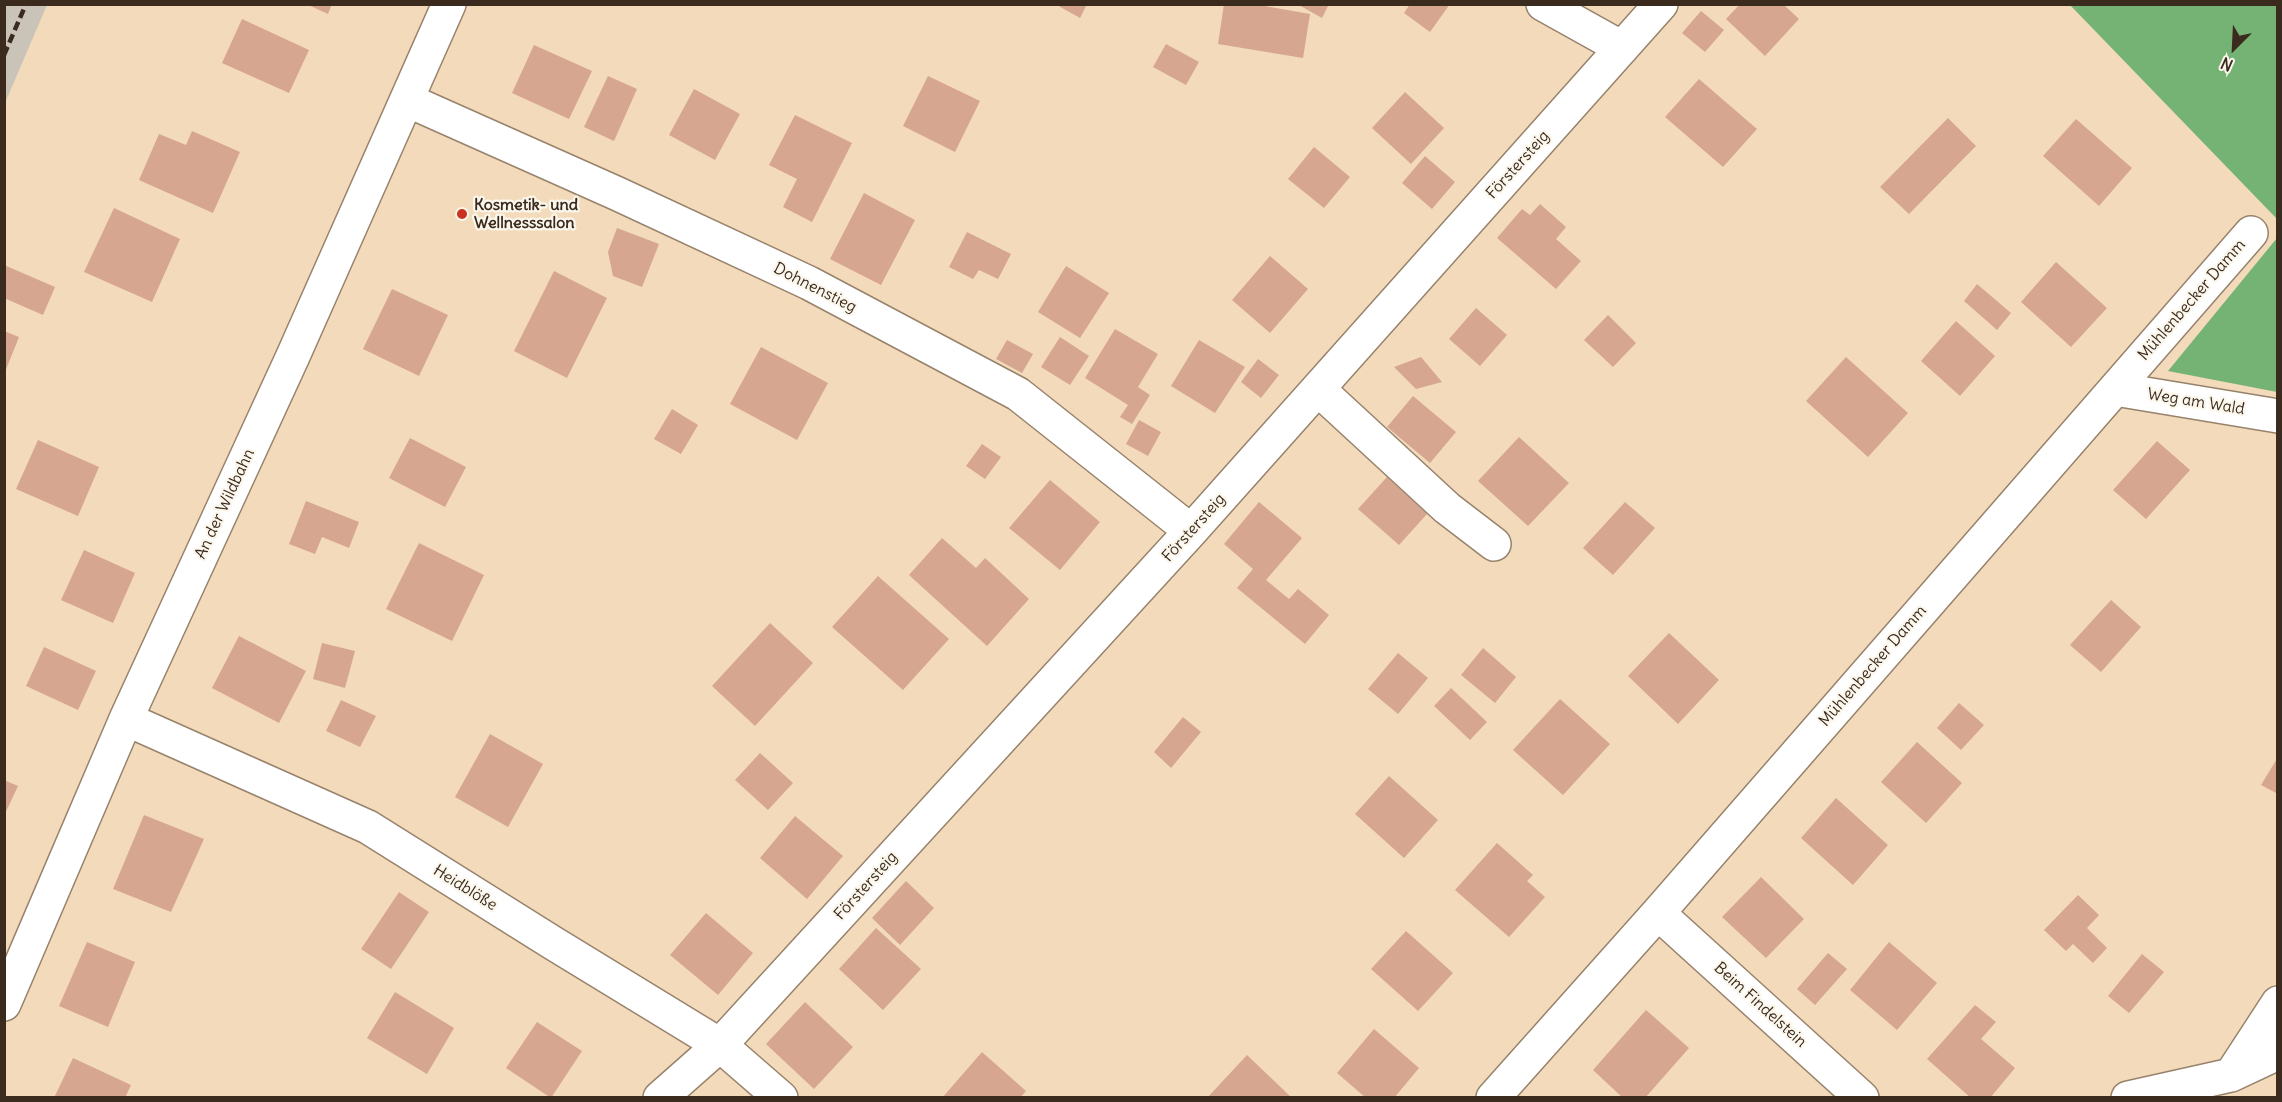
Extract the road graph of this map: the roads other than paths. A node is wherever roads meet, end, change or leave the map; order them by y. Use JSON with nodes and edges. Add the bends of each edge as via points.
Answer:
{"nodes":[{"id":1,"x":449,"y":4,"type":"edge"},
{"id":2,"x":1543,"y":4,"type":"edge"},
{"id":3,"x":1661,"y":4,"type":"edge"},
{"id":4,"x":1622,"y":48,"type":"junction"},
{"id":5,"x":407,"y":99,"type":"junction"},
{"id":6,"x":2251,"y":233,"type":"dead end"},
{"id":7,"x":1318,"y":389,"type":"junction"},
{"id":8,"x":2115,"y":389,"type":"junction"},
{"id":9,"x":2277,"y":416,"type":"edge"},
{"id":10,"x":1191,"y":531,"type":"junction"},
{"id":11,"x":1494,"y":544,"type":"dead end"},
{"id":12,"x":126,"y":719,"type":"junction"},
{"id":13,"x":1658,"y":913,"type":"junction"},
{"id":14,"x":2277,"y":1003,"type":"edge"},
{"id":15,"x":4,"y":1004,"type":"edge"},
{"id":16,"x":720,"y":1045,"type":"junction"},
{"id":17,"x":2277,"y":1053,"type":"edge"},
{"id":18,"x":2231,"y":1076,"type":"junction"},
{"id":19,"x":660,"y":1098,"type":"edge"},
{"id":20,"x":781,"y":1098,"type":"edge"},
{"id":21,"x":1493,"y":1098,"type":"edge"},
{"id":22,"x":1862,"y":1098,"type":"edge"},
{"id":23,"x":2128,"y":1098,"type":"edge"}],
"edges":[{"from":1,"to":5,"type":"street","name":"An der Wildbahn"},
{"from":2,"to":4,"type":"street"},
{"from":3,"to":4,"type":"street","name":"Förstersteig"},
{"from":4,"to":7,"type":"street","name":"Förstersteig"},
{"from":5,"to":10,"type":"street","name":"Dohnenstieg","via":[[809,283],[1018,394]]},
{"from":5,"to":12,"type":"street","name":"An der Wildbahn"},
{"from":6,"to":8,"type":"street","name":"Mühlenbecker Damm"},
{"from":7,"to":10,"type":"street","name":"Förstersteig"},
{"from":7,"to":11,"type":"street","via":[[1447,508]]},
{"from":8,"to":9,"type":"street","name":"Weg am Wald"},
{"from":8,"to":13,"type":"street","name":"Mühlenbecker Damm"},
{"from":10,"to":16,"type":"street","name":"Förstersteig"},
{"from":12,"to":15,"type":"street","name":"An der Wildbahn"},
{"from":12,"to":16,"type":"street","name":"Heidblöße","via":[[368,827]]},
{"from":13,"to":21,"type":"street","name":"Mühlenbecker Damm"},
{"from":13,"to":22,"type":"street","name":"Beim Findelstein"},
{"from":14,"to":18,"type":"street"},
{"from":16,"to":19,"type":"street","name":"Förstersteig"},
{"from":16,"to":20,"type":"street","name":"Heidblöße"},
{"from":17,"to":18,"type":"street"},
{"from":18,"to":23,"type":"street"}]}
